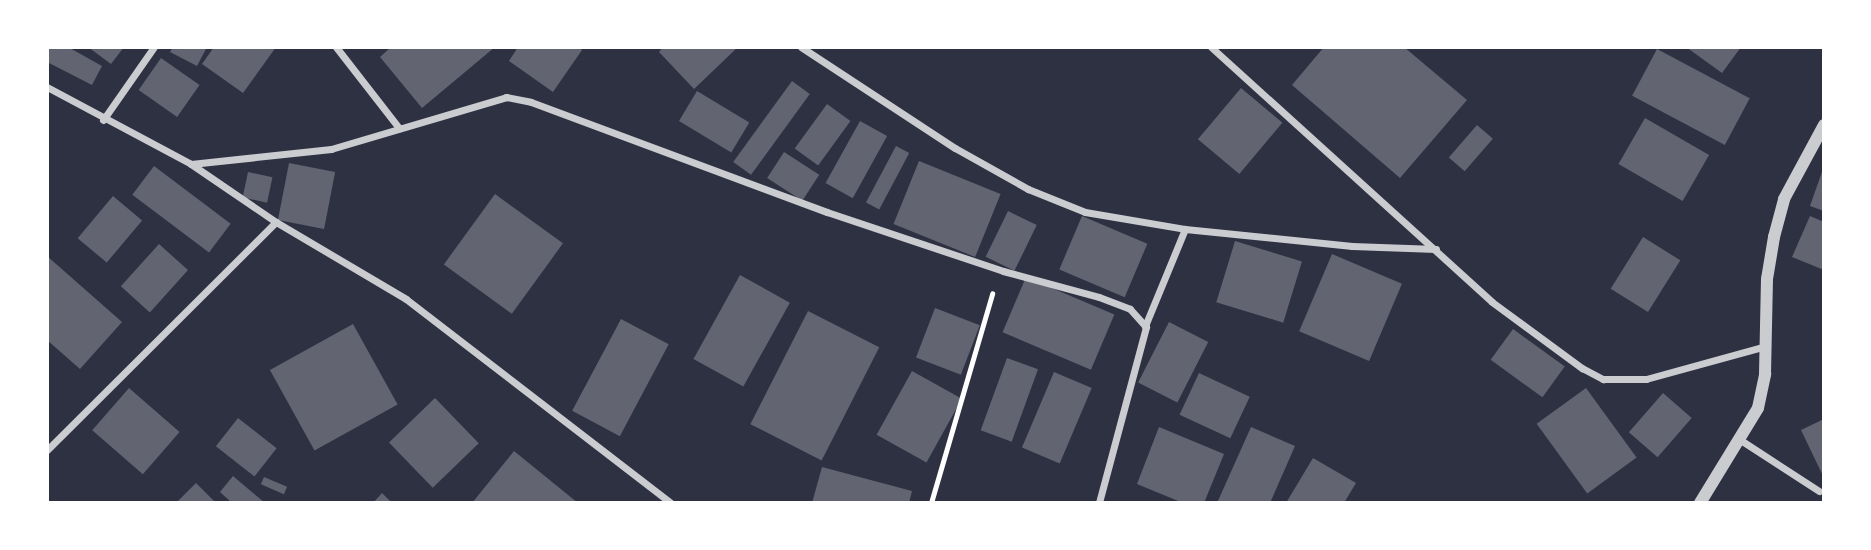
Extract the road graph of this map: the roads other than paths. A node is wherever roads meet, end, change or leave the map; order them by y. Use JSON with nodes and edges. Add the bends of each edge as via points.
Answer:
{"nodes":[{"id":1,"x":154,"y":47,"type":"edge"},
{"id":2,"x":336,"y":47,"type":"edge"},
{"id":3,"x":801,"y":47,"type":"edge"},
{"id":4,"x":1211,"y":47,"type":"edge"},
{"id":5,"x":47,"y":87,"type":"edge"},
{"id":6,"x":103,"y":120,"type":"junction"},
{"id":7,"x":1824,"y":125,"type":"edge"},
{"id":8,"x":398,"y":128,"type":"junction"},
{"id":9,"x":191,"y":164,"type":"junction"},
{"id":10,"x":276,"y":222,"type":"junction"},
{"id":11,"x":1185,"y":229,"type":"junction"},
{"id":12,"x":1436,"y":249,"type":"junction"},
{"id":13,"x":1146,"y":326,"type":"junction"},
{"id":14,"x":1766,"y":346,"type":"junction"},
{"id":15,"x":1742,"y":441,"type":"junction"},
{"id":16,"x":47,"y":450,"type":"edge"},
{"id":17,"x":1819,"y":491,"type":"dead end"},
{"id":18,"x":671,"y":503,"type":"edge"},
{"id":19,"x":1099,"y":503,"type":"edge"},
{"id":20,"x":1700,"y":503,"type":"edge"}],
"edges":[{"from":1,"to":6,"type":"street"},
{"from":2,"to":8,"type":"street"},
{"from":3,"to":11,"type":"street","via":[[878,101],[1028,189],[1085,212]]},
{"from":4,"to":12,"type":"street"},
{"from":5,"to":6,"type":"street"},
{"from":6,"to":9,"type":"street"},
{"from":7,"to":14,"type":"street","via":[[1784,199],[1767,279]]},
{"from":8,"to":9,"type":"street","via":[[331,149]]},
{"from":8,"to":13,"type":"street","via":[[506,97],[530,102],[827,212],[1120,305]]},
{"from":9,"to":10,"type":"street"},
{"from":10,"to":16,"type":"street"},
{"from":10,"to":18,"type":"street","via":[[406,299]]},
{"from":11,"to":12,"type":"street","via":[[1352,246]]},
{"from":11,"to":13,"type":"street"},
{"from":12,"to":14,"type":"street","via":[[1535,337],[1603,379],[1646,379]]},
{"from":13,"to":19,"type":"street"},
{"from":14,"to":15,"type":"street","via":[[1758,408]]},
{"from":15,"to":17,"type":"street"},
{"from":15,"to":20,"type":"street"}]}
